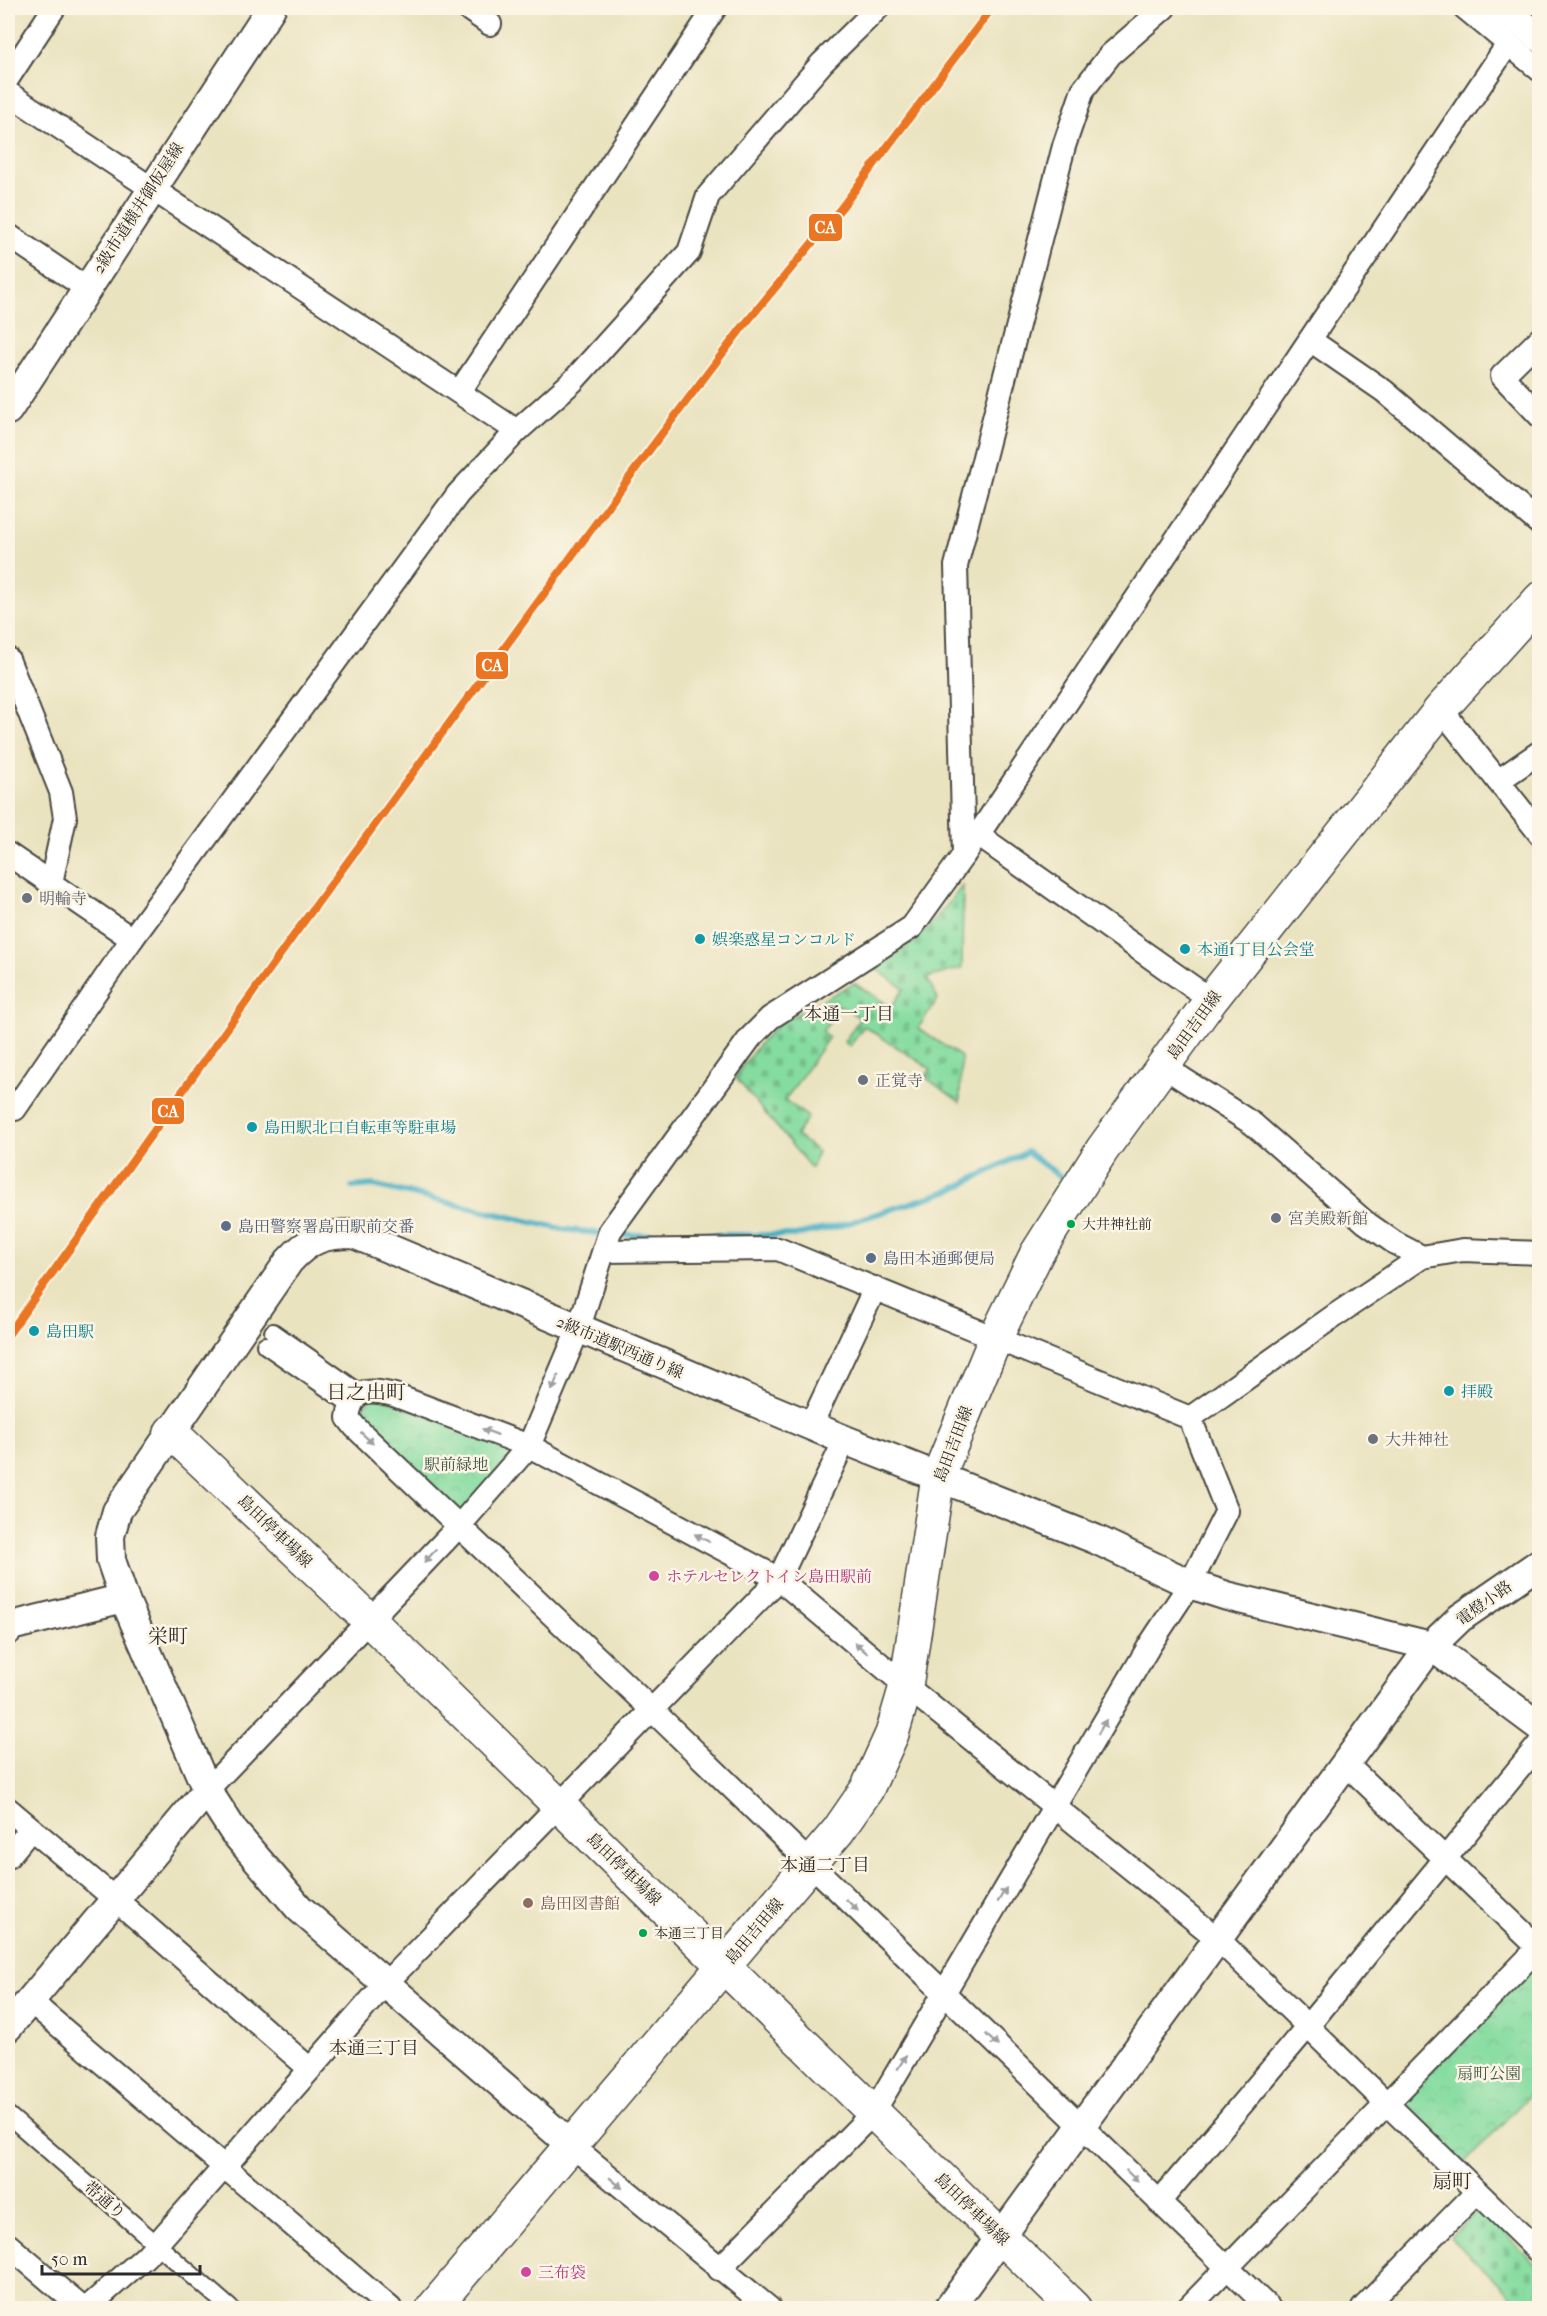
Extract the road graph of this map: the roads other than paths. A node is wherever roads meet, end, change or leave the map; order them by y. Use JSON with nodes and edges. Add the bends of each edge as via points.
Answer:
{"nodes":[{"id":1,"x":54,"y":8,"type":"edge"},
{"id":2,"x":271,"y":8,"type":"edge"},
{"id":3,"x":467,"y":8,"type":"edge"},
{"id":4,"x":715,"y":8,"type":"edge"},
{"id":5,"x":878,"y":8,"type":"edge"},
{"id":6,"x":1164,"y":8,"type":"edge"},
{"id":7,"x":1465,"y":8,"type":"edge"},
{"id":8,"x":1503,"y":8,"type":"edge"},
{"id":9,"x":490,"y":24,"type":"dead end"},
{"id":10,"x":1539,"y":38,"type":"edge"},
{"id":11,"x":1508,"y":44,"type":"junction"},
{"id":12,"x":1539,"y":70,"type":"edge"},
{"id":13,"x":8,"y":78,"type":"edge"},
{"id":14,"x":8,"y":93,"type":"edge"},
{"id":15,"x":151,"y":187,"type":"junction"},
{"id":16,"x":8,"y":235,"type":"edge"},
{"id":17,"x":86,"y":288,"type":"junction"},
{"id":18,"x":1539,"y":339,"type":"edge"},
{"id":19,"x":1310,"y":340,"type":"junction"},
{"id":20,"x":460,"y":391,"type":"junction"},
{"id":21,"x":8,"y":410,"type":"edge"},
{"id":22,"x":1539,"y":416,"type":"edge"},
{"id":23,"x":517,"y":431,"type":"junction"},
{"id":24,"x":1539,"y":524,"type":"edge"},
{"id":25,"x":1539,"y":599,"type":"edge"},
{"id":26,"x":8,"y":659,"type":"edge"},
{"id":27,"x":1441,"y":709,"type":"junction"},
{"id":28,"x":1539,"y":752,"type":"edge"},
{"id":29,"x":1498,"y":782,"type":"junction"},
{"id":30,"x":1539,"y":834,"type":"edge"},
{"id":31,"x":978,"y":835,"type":"junction"},
{"id":32,"x":8,"y":854,"type":"edge"},
{"id":33,"x":964,"y":855,"type":"junction"},
{"id":34,"x":51,"y":883,"type":"junction"},
{"id":35,"x":132,"y":939,"type":"junction"},
{"id":36,"x":1211,"y":1000,"type":"junction"},
{"id":37,"x":1164,"y":1067,"type":"junction"},
{"id":38,"x":15,"y":1109,"type":"dead end"},
{"id":39,"x":604,"y":1251,"type":"junction"},
{"id":40,"x":1539,"y":1253,"type":"edge"},
{"id":41,"x":1422,"y":1257,"type":"junction"},
{"id":42,"x":874,"y":1288,"type":"junction"},
{"id":43,"x":578,"y":1330,"type":"junction"},
{"id":44,"x":996,"y":1337,"type":"junction"},
{"id":45,"x":269,"y":1339,"type":"dead end"},
{"id":46,"x":355,"y":1398,"type":"junction"},
{"id":47,"x":1190,"y":1418,"type":"junction"},
{"id":48,"x":811,"y":1425,"type":"junction"},
{"id":49,"x":171,"y":1432,"type":"junction"},
{"id":50,"x":845,"y":1440,"type":"junction"},
{"id":51,"x":529,"y":1446,"type":"junction"},
{"id":52,"x":938,"y":1478,"type":"junction"},
{"id":53,"x":460,"y":1525,"type":"junction"},
{"id":54,"x":1539,"y":1563,"type":"edge"},
{"id":55,"x":779,"y":1579,"type":"junction"},
{"id":56,"x":1190,"y":1584,"type":"junction"},
{"id":57,"x":124,"y":1598,"type":"junction"},
{"id":58,"x":368,"y":1619,"type":"junction"},
{"id":59,"x":8,"y":1630,"type":"edge"},
{"id":60,"x":1431,"y":1646,"type":"junction"},
{"id":61,"x":906,"y":1686,"type":"junction"},
{"id":62,"x":651,"y":1709,"type":"junction"},
{"id":63,"x":1539,"y":1728,"type":"edge"},
{"id":64,"x":1539,"y":1743,"type":"edge"},
{"id":65,"x":1346,"y":1764,"type":"junction"},
{"id":66,"x":207,"y":1790,"type":"junction"},
{"id":67,"x":558,"y":1806,"type":"junction"},
{"id":68,"x":1056,"y":1806,"type":"junction"},
{"id":69,"x":8,"y":1809,"type":"edge"},
{"id":70,"x":31,"y":1829,"type":"junction"},
{"id":71,"x":8,"y":1857,"type":"edge"},
{"id":72,"x":1445,"y":1858,"type":"junction"},
{"id":73,"x":810,"y":1864,"type":"junction"},
{"id":74,"x":115,"y":1899,"type":"junction"},
{"id":75,"x":1219,"y":1940,"type":"junction"},
{"id":76,"x":1539,"y":1947,"type":"edge"},
{"id":77,"x":723,"y":1967,"type":"junction"},
{"id":78,"x":385,"y":1984,"type":"junction"},
{"id":79,"x":944,"y":1993,"type":"junction"},
{"id":80,"x":16,"y":2010,"type":"edge"},
{"id":81,"x":1307,"y":2027,"type":"junction"},
{"id":82,"x":310,"y":2069,"type":"junction"},
{"id":83,"x":1387,"y":2104,"type":"junction"},
{"id":84,"x":873,"y":2113,"type":"junction"},
{"id":85,"x":8,"y":2115,"type":"edge"},
{"id":86,"x":1081,"y":2127,"type":"junction"},
{"id":87,"x":571,"y":2145,"type":"junction"},
{"id":88,"x":224,"y":2168,"type":"junction"},
{"id":89,"x":1476,"y":2193,"type":"junction"},
{"id":90,"x":1159,"y":2202,"type":"junction"},
{"id":91,"x":1001,"y":2237,"type":"junction"},
{"id":92,"x":157,"y":2244,"type":"junction"},
{"id":93,"x":8,"y":2245,"type":"edge"},
{"id":94,"x":1539,"y":2253,"type":"edge"},
{"id":95,"x":1228,"y":2268,"type":"junction"},
{"id":96,"x":719,"y":2269,"type":"junction"},
{"id":97,"x":82,"y":2308,"type":"edge"},
{"id":98,"x":87,"y":2308,"type":"edge"},
{"id":99,"x":230,"y":2308,"type":"edge"},
{"id":100,"x":390,"y":2308,"type":"edge"},
{"id":101,"x":433,"y":2308,"type":"edge"},
{"id":102,"x":769,"y":2308,"type":"edge"},
{"id":103,"x":949,"y":2308,"type":"edge"},
{"id":104,"x":1074,"y":2308,"type":"edge"},
{"id":105,"x":1188,"y":2308,"type":"edge"},
{"id":106,"x":1269,"y":2308,"type":"edge"},
{"id":107,"x":1363,"y":2308,"type":"edge"}],
"edges":[{"from":1,"to":13,"type":"street"},
{"from":2,"to":15,"type":"street","name":"2級市道横井御仮屋線"},
{"from":3,"to":9,"type":"street"},
{"from":4,"to":20,"type":"street"},
{"from":5,"to":23,"type":"street","via":[[822,63],[708,196],[689,252],[573,381]]},
{"from":6,"to":33,"type":"street","via":[[1110,55],[1083,90],[1064,146],[956,566]]},
{"from":7,"to":11,"type":"street"},
{"from":8,"to":10,"type":"street"},
{"from":11,"to":12,"type":"street"},
{"from":11,"to":19,"type":"street"},
{"from":14,"to":15,"type":"street"},
{"from":15,"to":17,"type":"street","name":"2級市道横井御仮屋線"},
{"from":15,"to":20,"type":"street"},
{"from":16,"to":17,"type":"street"},
{"from":17,"to":21,"type":"street","name":"2級市道横井御仮屋線"},
{"from":18,"to":22,"type":"street","via":[[1502,376]]},
{"from":19,"to":24,"type":"street","via":[[1384,391]]},
{"from":19,"to":31,"type":"street"},
{"from":20,"to":23,"type":"street"},
{"from":23,"to":35,"type":"street","via":[[458,494]]},
{"from":25,"to":27,"type":"main road","name":"島田吉田線"},
{"from":26,"to":34,"type":"street","via":[[61,792],[65,818]]},
{"from":27,"to":29,"type":"street"},
{"from":27,"to":36,"type":"main road","name":"島田吉田線"},
{"from":28,"to":29,"type":"street"},
{"from":29,"to":30,"type":"street"},
{"from":31,"to":33,"type":"street"},
{"from":31,"to":36,"type":"street"},
{"from":32,"to":34,"type":"street"},
{"from":33,"to":39,"type":"street","via":[[912,927],[770,1018],[750,1038],[610,1231]]},
{"from":34,"to":35,"type":"street"},
{"from":35,"to":38,"type":"street"},
{"from":36,"to":37,"type":"main road","name":"島田吉田線"},
{"from":37,"to":41,"type":"street","via":[[1253,1124],[1365,1222]]},
{"from":37,"to":44,"type":"main road","name":"島田吉田線","via":[[1102,1150],[1050,1230]]},
{"from":39,"to":42,"type":"street","via":[[778,1249]]},
{"from":39,"to":43,"type":"street"},
{"from":40,"to":41,"type":"street","via":[[1463,1250]]},
{"from":41,"to":47,"type":"street"},
{"from":42,"to":44,"type":"street"},
{"from":42,"to":48,"type":"street"},
{"from":43,"to":48,"type":"street","name":"2級市道駅西通り線"},
{"from":43,"to":49,"type":"street","name":"2級市道駅西通り線","via":[[354,1234],[327,1234],[302,1246],[289,1261]]},
{"from":43,"to":51,"type":"street","one_way":true},
{"from":44,"to":47,"type":"street"},
{"from":44,"to":52,"type":"main road","name":"島田吉田線"},
{"from":45,"to":46,"type":"street"},
{"from":51,"to":46,"type":"street","one_way":true,"via":[[394,1395],[372,1390]]},
{"from":46,"to":53,"type":"street","one_way":true,"via":[[348,1418],[355,1427]]},
{"from":47,"to":56,"type":"street","via":[[1227,1511]]},
{"from":48,"to":50,"type":"street","name":"2級市道駅西通り線"},
{"from":49,"to":57,"type":"street","via":[[117,1511],[110,1536],[111,1560]]},
{"from":49,"to":58,"type":"main road","name":"島田停車場線"},
{"from":50,"to":52,"type":"street","name":"2級市道駅西通り線"},
{"from":50,"to":55,"type":"street"},
{"from":51,"to":53,"type":"street"},
{"from":55,"to":51,"type":"street","one_way":true},
{"from":52,"to":56,"type":"street","name":"2級市道駅西通り線","via":[[1095,1539]]},
{"from":52,"to":61,"type":"main road","name":"島田吉田線"},
{"from":53,"to":58,"type":"street","one_way":true},
{"from":53,"to":62,"type":"street"},
{"from":54,"to":60,"type":"street","name":"電燈小路","via":[[1460,1618]]},
{"from":61,"to":55,"type":"street","one_way":true},
{"from":55,"to":62,"type":"street"},
{"from":56,"to":60,"type":"street","name":"2級市道駅西通り線"},
{"from":68,"to":56,"type":"street","one_way":true},
{"from":57,"to":59,"type":"street","via":[[11,1626]]},
{"from":57,"to":66,"type":"street"},
{"from":58,"to":66,"type":"street"},
{"from":58,"to":67,"type":"main road","name":"島田停車場線"},
{"from":60,"to":63,"type":"street"},
{"from":60,"to":65,"type":"street","name":"電燈小路"},
{"from":61,"to":68,"type":"street"},
{"from":61,"to":73,"type":"main road","name":"島田吉田線","via":[[892,1734],[867,1789]]},
{"from":62,"to":67,"type":"street"},
{"from":62,"to":73,"type":"street"},
{"from":64,"to":72,"type":"street"},
{"from":65,"to":72,"type":"street"},
{"from":65,"to":75,"type":"street","name":"電燈小路"},
{"from":66,"to":74,"type":"street"},
{"from":66,"to":78,"type":"street","via":[[234,1832],[299,1908]]},
{"from":67,"to":77,"type":"main road","name":"島田停車場線"},
{"from":67,"to":78,"type":"street"},
{"from":68,"to":75,"type":"street"},
{"from":79,"to":68,"type":"street","one_way":true},
{"from":69,"to":70,"type":"street"},
{"from":70,"to":71,"type":"street"},
{"from":70,"to":74,"type":"street"},
{"from":72,"to":76,"type":"street"},
{"from":72,"to":81,"type":"street"},
{"from":73,"to":77,"type":"main road","name":"島田吉田線"},
{"from":73,"to":79,"type":"street","one_way":true},
{"from":74,"to":80,"type":"street"},
{"from":74,"to":82,"type":"street"},
{"from":75,"to":81,"type":"street"},
{"from":75,"to":86,"type":"street","name":"電燈小路"},
{"from":76,"to":83,"type":"street"},
{"from":77,"to":84,"type":"main road","name":"島田停車場線"},
{"from":77,"to":87,"type":"main road","name":"島田吉田線"},
{"from":78,"to":82,"type":"street"},
{"from":78,"to":87,"type":"street"},
{"from":84,"to":79,"type":"street","one_way":true},
{"from":79,"to":86,"type":"street","one_way":true},
{"from":80,"to":88,"type":"street"},
{"from":81,"to":83,"type":"street"},
{"from":81,"to":90,"type":"street"},
{"from":82,"to":88,"type":"street"},
{"from":83,"to":89,"type":"street"},
{"from":83,"to":95,"type":"street"},
{"from":84,"to":91,"type":"main road","name":"島田停車場線"},
{"from":84,"to":96,"type":"street"},
{"from":85,"to":92,"type":"street","name":"帯通り"},
{"from":86,"to":90,"type":"street","one_way":true},
{"from":86,"to":91,"type":"street","name":"電燈小路"},
{"from":87,"to":96,"type":"street","one_way":true},
{"from":87,"to":101,"type":"main road","name":"島田吉田線"},
{"from":88,"to":92,"type":"street"},
{"from":88,"to":100,"type":"street"},
{"from":89,"to":94,"type":"street"},
{"from":89,"to":107,"type":"street"},
{"from":90,"to":95,"type":"street"},
{"from":91,"to":103,"type":"street","name":"電燈小路"},
{"from":91,"to":104,"type":"main road","name":"島田停車場線"},
{"from":92,"to":98,"type":"street"},
{"from":92,"to":99,"type":"street","name":"帯通り"},
{"from":93,"to":97,"type":"street"},
{"from":95,"to":105,"type":"street"},
{"from":95,"to":106,"type":"street"},
{"from":96,"to":102,"type":"street"}]}
